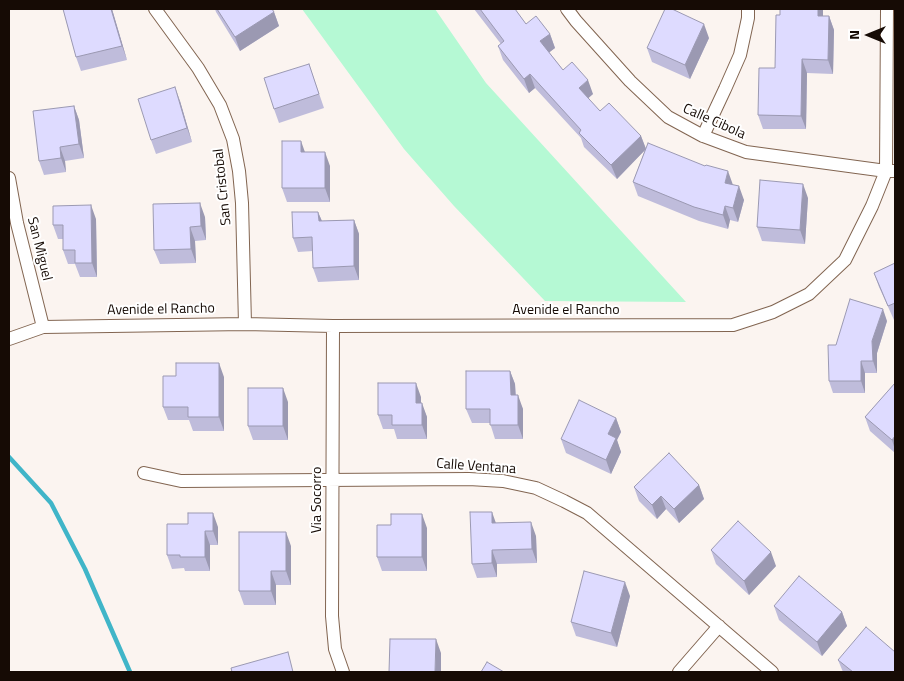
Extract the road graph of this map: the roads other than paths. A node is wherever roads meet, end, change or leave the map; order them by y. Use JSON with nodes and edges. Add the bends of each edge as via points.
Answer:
{"nodes":[{"id":1,"x":155,"y":9,"type":"edge"},
{"id":2,"x":567,"y":9,"type":"edge"},
{"id":3,"x":748,"y":9,"type":"edge"},
{"id":4,"x":887,"y":9,"type":"edge"},
{"id":5,"x":703,"y":136,"type":"junction"},
{"id":6,"x":891,"y":171,"type":"edge"},
{"id":7,"x":9,"y":178,"type":"edge"},
{"id":8,"x":245,"y":324,"type":"junction"},
{"id":9,"x":333,"y":326,"type":"junction"},
{"id":10,"x":43,"y":327,"type":"junction"},
{"id":11,"x":9,"y":340,"type":"edge"},
{"id":12,"x":144,"y":473,"type":"dead end"},
{"id":13,"x":333,"y":480,"type":"junction"},
{"id":14,"x":719,"y":626,"type":"junction"},
{"id":15,"x":343,"y":672,"type":"edge"},
{"id":16,"x":679,"y":672,"type":"edge"},
{"id":17,"x":772,"y":672,"type":"edge"}],
"edges":[{"from":1,"to":8,"type":"street","name":"San Cristobal","via":[[220,104],[233,139],[242,203]]},
{"from":2,"to":5,"type":"street","name":"Calle Cibola","via":[[630,81],[668,117]]},
{"from":3,"to":5,"type":"street","via":[[740,56]]},
{"from":4,"to":6,"type":"street","name":"Avenide el Rancho"},
{"from":5,"to":6,"type":"street","name":"Calle Cibola","via":[[746,152]]},
{"from":6,"to":9,"type":"street","name":"Avenide el Rancho","via":[[845,260],[809,294],[773,312],[733,325]]},
{"from":7,"to":10,"type":"street","name":"San Miguel"},
{"from":8,"to":9,"type":"street","name":"Avenide el Rancho"},
{"from":8,"to":10,"type":"street","name":"Avenide el Rancho"},
{"from":9,"to":13,"type":"street","name":"Via Socorro"},
{"from":10,"to":11,"type":"street","name":"Avenide el Rancho"},
{"from":12,"to":13,"type":"street","name":"Calle Ventana","via":[[181,482]]},
{"from":13,"to":14,"type":"street","name":"Calle Ventana","via":[[469,479],[503,481],[536,488],[587,513]]},
{"from":13,"to":15,"type":"street","name":"Via Socorro","via":[[332,616],[335,649]]},
{"from":14,"to":16,"type":"street"},
{"from":14,"to":17,"type":"street","name":"Calle Ventana"}]}
